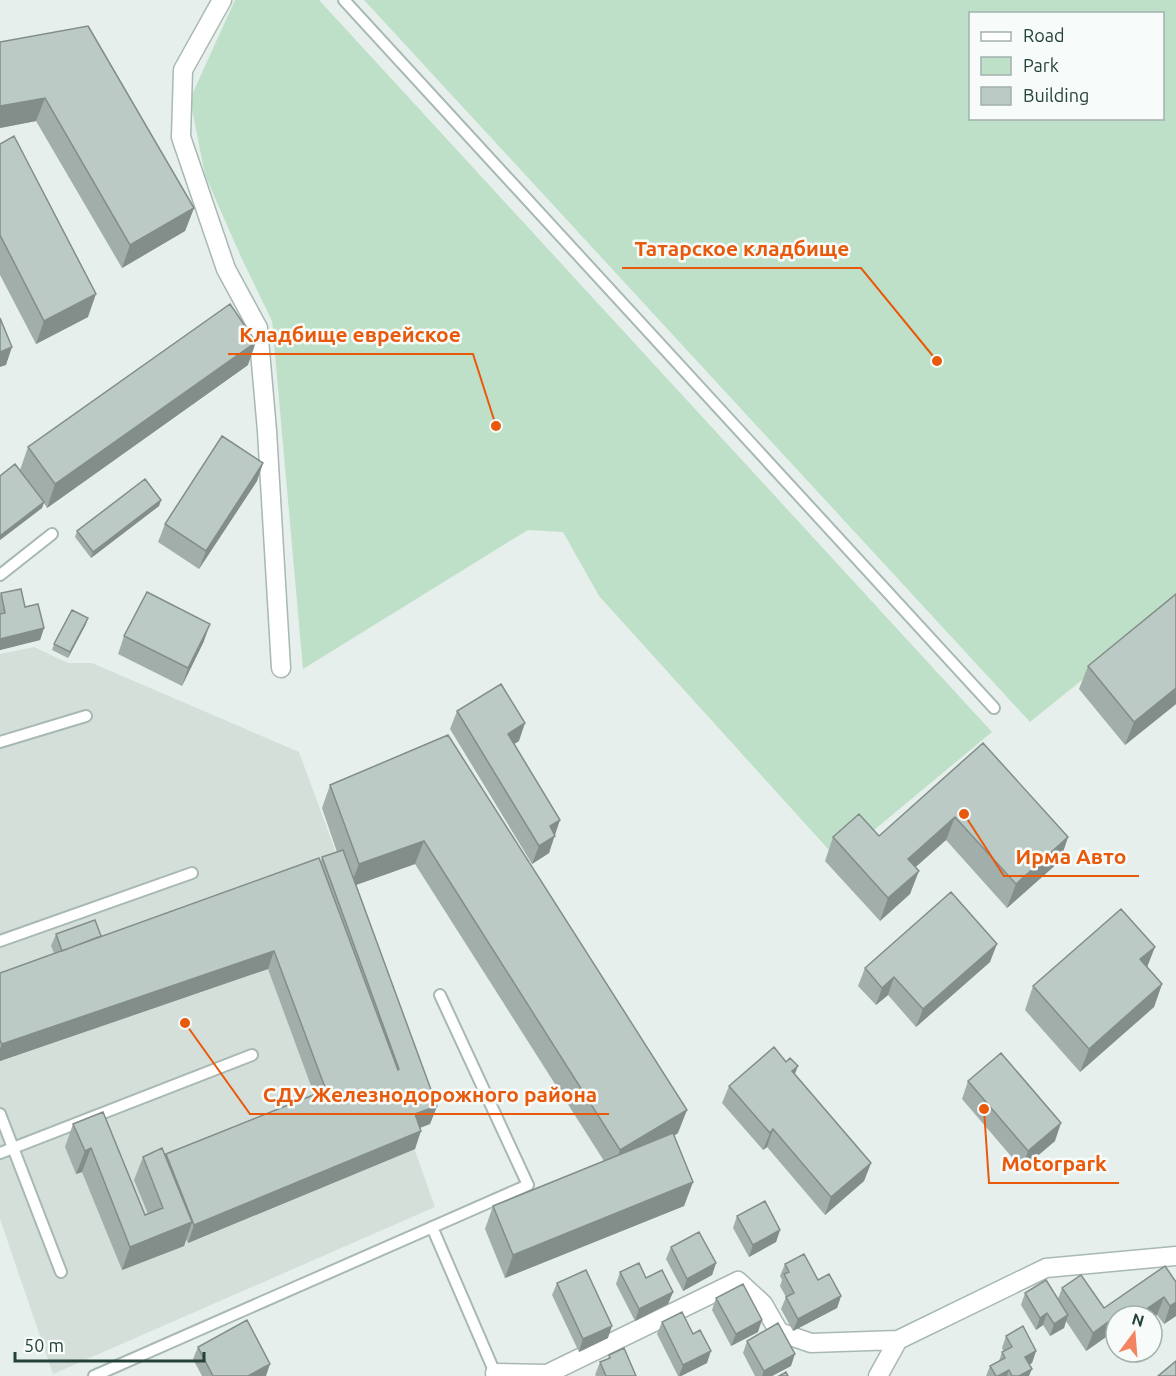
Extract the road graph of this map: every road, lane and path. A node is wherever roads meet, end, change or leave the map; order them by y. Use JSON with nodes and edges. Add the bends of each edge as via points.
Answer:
{"nodes":[{"id":1,"x":222,"y":0,"type":"edge"},
{"id":2,"x":344,"y":0,"type":"edge"},
{"id":3,"x":52,"y":534,"type":"dead end"},
{"id":4,"x":0,"y":575,"type":"edge"},
{"id":5,"x":280,"y":668,"type":"dead end"},
{"id":6,"x":994,"y":708,"type":"dead end"},
{"id":7,"x":86,"y":716,"type":"dead end"},
{"id":8,"x":0,"y":742,"type":"edge"},
{"id":9,"x":192,"y":873,"type":"dead end"},
{"id":10,"x":0,"y":941,"type":"edge"},
{"id":11,"x":440,"y":995,"type":"dead end"},
{"id":12,"x":252,"y":1055,"type":"dead end"},
{"id":13,"x":0,"y":1114,"type":"edge"},
{"id":14,"x":13,"y":1148,"type":"junction"},
{"id":15,"x":0,"y":1153,"type":"edge"},
{"id":16,"x":432,"y":1227,"type":"junction"},
{"id":17,"x":1176,"y":1256,"type":"edge"},
{"id":18,"x":61,"y":1272,"type":"dead end"},
{"id":19,"x":898,"y":1340,"type":"junction"},
{"id":20,"x":495,"y":1373,"type":"joint"},
{"id":21,"x":94,"y":1376,"type":"edge"},
{"id":22,"x":878,"y":1376,"type":"edge"}],
"edges":[{"from":1,"to":5,"type":"street","via":[[183,70],[181,137],[226,269],[258,328]]},
{"from":2,"to":6,"type":"lane"},
{"from":3,"to":4,"type":"lane"},
{"from":7,"to":8,"type":"lane"},
{"from":9,"to":10,"type":"lane"},
{"from":11,"to":16,"type":"lane","via":[[528,1185]]},
{"from":12,"to":14,"type":"lane"},
{"from":13,"to":14,"type":"lane"},
{"from":14,"to":15,"type":"lane"},
{"from":14,"to":18,"type":"lane"},
{"from":16,"to":20,"type":"lane"},
{"from":16,"to":21,"type":"lane"},
{"from":17,"to":19,"type":"street","via":[[1046,1268]]},
{"from":19,"to":20,"type":"street","via":[[811,1343],[779,1332],[763,1304],[738,1281],[547,1374]]},
{"from":19,"to":22,"type":"street"}]}
